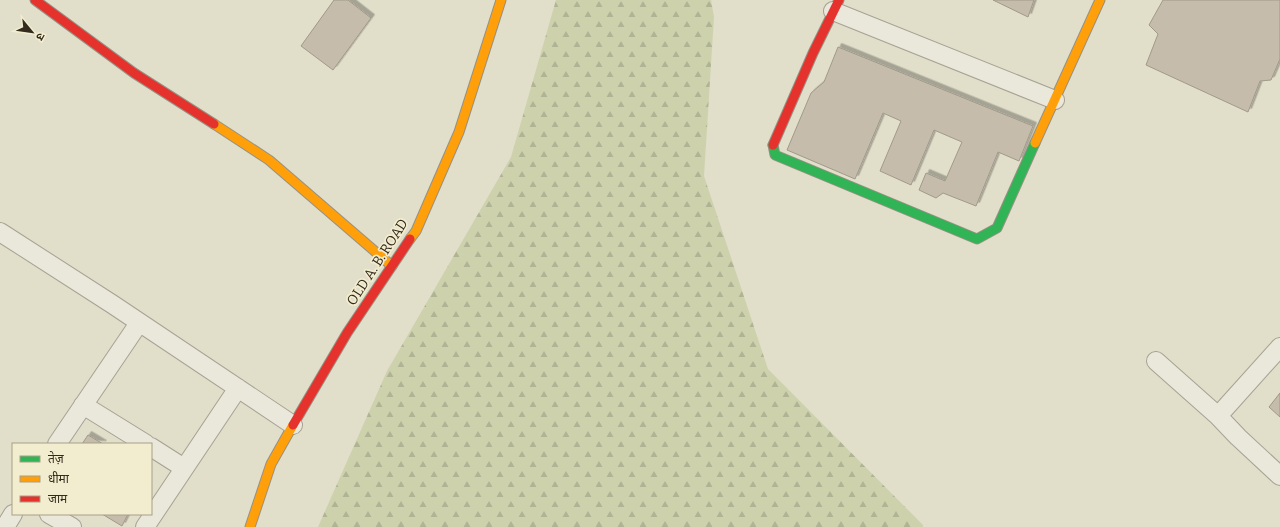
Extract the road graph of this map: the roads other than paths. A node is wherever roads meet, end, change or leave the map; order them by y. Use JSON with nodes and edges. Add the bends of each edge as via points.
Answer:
{"nodes":[{"id":1,"x":35,"y":0,"type":"edge"},
{"id":2,"x":501,"y":0,"type":"edge"},
{"id":3,"x":1100,"y":0,"type":"edge"},
{"id":4,"x":836,"y":5,"type":"edge"},
{"id":5,"x":1055,"y":100,"type":"junction"},
{"id":6,"x":0,"y":232,"type":"edge"},
{"id":7,"x":392,"y":266,"type":"junction"},
{"id":8,"x":139,"y":322,"type":"junction"},
{"id":9,"x":1280,"y":347,"type":"edge"},
{"id":10,"x":1156,"y":361,"type":"dead end"},
{"id":11,"x":238,"y":388,"type":"junction"},
{"id":12,"x":84,"y":405,"type":"junction"},
{"id":13,"x":1218,"y":416,"type":"junction"},
{"id":14,"x":293,"y":425,"type":"junction"},
{"id":15,"x":58,"y":443,"type":"edge"},
{"id":16,"x":144,"y":443,"type":"edge"},
{"id":17,"x":152,"y":448,"type":"edge"},
{"id":18,"x":184,"y":468,"type":"junction"},
{"id":19,"x":1280,"y":476,"type":"edge"},
{"id":20,"x":12,"y":515,"type":"edge"},
{"id":21,"x":51,"y":515,"type":"edge"},
{"id":22,"x":5,"y":527,"type":"edge"},
{"id":23,"x":72,"y":527,"type":"edge"},
{"id":24,"x":145,"y":527,"type":"edge"},
{"id":25,"x":250,"y":527,"type":"edge"}],
"edges":[{"from":1,"to":7,"type":"street","via":[[134,73],[269,160]]},
{"from":2,"to":7,"type":"street","name":"OLD A. B. ROAD","via":[[459,132],[416,231]]},
{"from":3,"to":5,"type":"street"},
{"from":4,"to":5,"type":"street"},
{"from":4,"to":5,"type":"street","via":[[773,145],[775,155],[977,239],[997,228]]},
{"from":6,"to":8,"type":"street"},
{"from":7,"to":14,"type":"street","name":"OLD A. B. ROAD","via":[[347,333]]},
{"from":8,"to":11,"type":"street"},
{"from":8,"to":12,"type":"street"},
{"from":9,"to":13,"type":"street"},
{"from":10,"to":13,"type":"street"},
{"from":11,"to":14,"type":"street"},
{"from":11,"to":18,"type":"street"},
{"from":12,"to":15,"type":"street"},
{"from":12,"to":16,"type":"street"},
{"from":13,"to":19,"type":"street"},
{"from":14,"to":25,"type":"street","name":"OLD A. B. ROAD","via":[[271,464]]},
{"from":17,"to":18,"type":"street"},
{"from":18,"to":24,"type":"street"},
{"from":20,"to":22,"type":"street"},
{"from":21,"to":23,"type":"street"}]}
